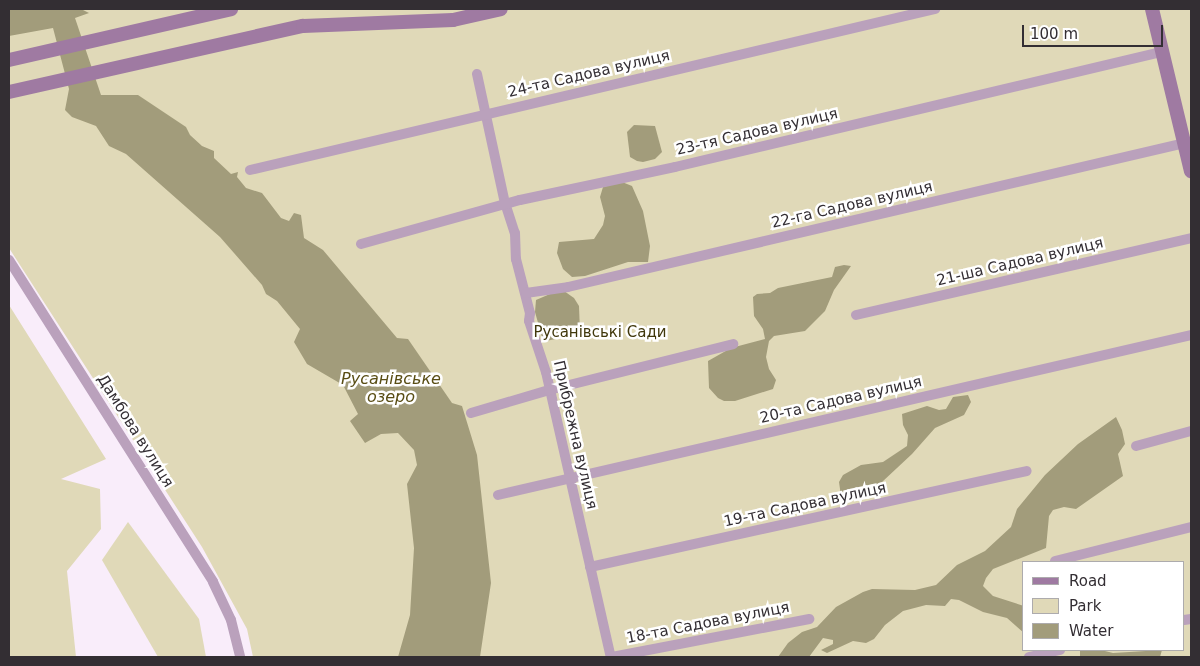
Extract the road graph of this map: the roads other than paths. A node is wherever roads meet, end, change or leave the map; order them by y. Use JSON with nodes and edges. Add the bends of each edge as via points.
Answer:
{"nodes":[{"id":1,"x":231,"y":9,"type":"edge"},
{"id":2,"x":501,"y":9,"type":"edge"},
{"id":3,"x":935,"y":9,"type":"edge"},
{"id":4,"x":1152,"y":9,"type":"edge"},
{"id":5,"x":1162,"y":52,"type":"junction"},
{"id":6,"x":9,"y":60,"type":"edge"},
{"id":7,"x":477,"y":74,"type":"dead end"},
{"id":8,"x":9,"y":92,"type":"edge"},
{"id":9,"x":487,"y":113,"type":"junction"},
{"id":10,"x":1185,"y":144,"type":"junction"},
{"id":11,"x":250,"y":170,"type":"dead end"},
{"id":12,"x":1191,"y":171,"type":"edge"},
{"id":13,"x":505,"y":203,"type":"junction"},
{"id":14,"x":1191,"y":238,"type":"edge"},
{"id":15,"x":361,"y":244,"type":"dead end"},
{"id":16,"x":9,"y":260,"type":"edge"},
{"id":17,"x":526,"y":293,"type":"junction"},
{"id":18,"x":856,"y":314,"type":"dead end"},
{"id":19,"x":1191,"y":335,"type":"edge"},
{"id":20,"x":733,"y":344,"type":"dead end"},
{"id":21,"x":549,"y":390,"type":"junction"},
{"id":22,"x":471,"y":414,"type":"dead end"},
{"id":23,"x":1191,"y":431,"type":"edge"},
{"id":24,"x":1136,"y":446,"type":"dead end"},
{"id":25,"x":1027,"y":471,"type":"dead end"},
{"id":26,"x":570,"y":477,"type":"junction"},
{"id":27,"x":498,"y":495,"type":"dead end"},
{"id":28,"x":1191,"y":526,"type":"edge"},
{"id":29,"x":1056,"y":561,"type":"dead end"},
{"id":30,"x":590,"y":567,"type":"junction"},
{"id":31,"x":809,"y":619,"type":"dead end"},
{"id":32,"x":1056,"y":651,"type":"edge"},
{"id":33,"x":240,"y":657,"type":"edge"},
{"id":34,"x":612,"y":657,"type":"edge"},
{"id":35,"x":1029,"y":657,"type":"edge"}],
"edges":[{"from":1,"to":6,"type":"main road"},
{"from":2,"to":8,"type":"main road","via":[[453,20],[303,26]]},
{"from":3,"to":9,"type":"street","name":"24-та Садова вулиця"},
{"from":4,"to":5,"type":"main road"},
{"from":5,"to":10,"type":"main road"},
{"from":5,"to":13,"type":"street","name":"23-тя Садова вулиця","via":[[675,167]]},
{"from":7,"to":9,"type":"street","name":"Прибрежна вулиця"},
{"from":9,"to":11,"type":"street","name":"24-та Садова вулиця"},
{"from":9,"to":13,"type":"street","name":"Прибрежна вулиця"},
{"from":10,"to":12,"type":"main road"},
{"from":10,"to":17,"type":"street","name":"22-га Садова вулиця","via":[[568,287]]},
{"from":13,"to":15,"type":"street","name":"23-тя Садова вулиця"},
{"from":13,"to":17,"type":"street","name":"Прибрежна вулиця","via":[[515,233],[516,258]]},
{"from":14,"to":18,"type":"street","name":"21-ша Садова вулиця"},
{"from":16,"to":33,"type":"street","name":"Дамбова вулиця","via":[[213,582],[230,620]]},
{"from":17,"to":21,"type":"street","name":"Прибрежна вулиця","via":[[529,321],[540,349]]},
{"from":19,"to":26,"type":"street","name":"20-та Садова вулиця"},
{"from":20,"to":21,"type":"street"},
{"from":21,"to":22,"type":"street"},
{"from":21,"to":26,"type":"street","name":"Прибрежна вулиця"},
{"from":23,"to":24,"type":"street"},
{"from":25,"to":30,"type":"street","name":"19-та Садова вулиця"},
{"from":26,"to":27,"type":"street","name":"20-та Садова вулиця"},
{"from":26,"to":30,"type":"street","name":"Прибрежна вулиця"},
{"from":28,"to":29,"type":"street"},
{"from":30,"to":34,"type":"street","name":"Прибрежна вулиця"},
{"from":31,"to":34,"type":"street","name":"18-та Садова вулиця"},
{"from":32,"to":35,"type":"street"}]}
